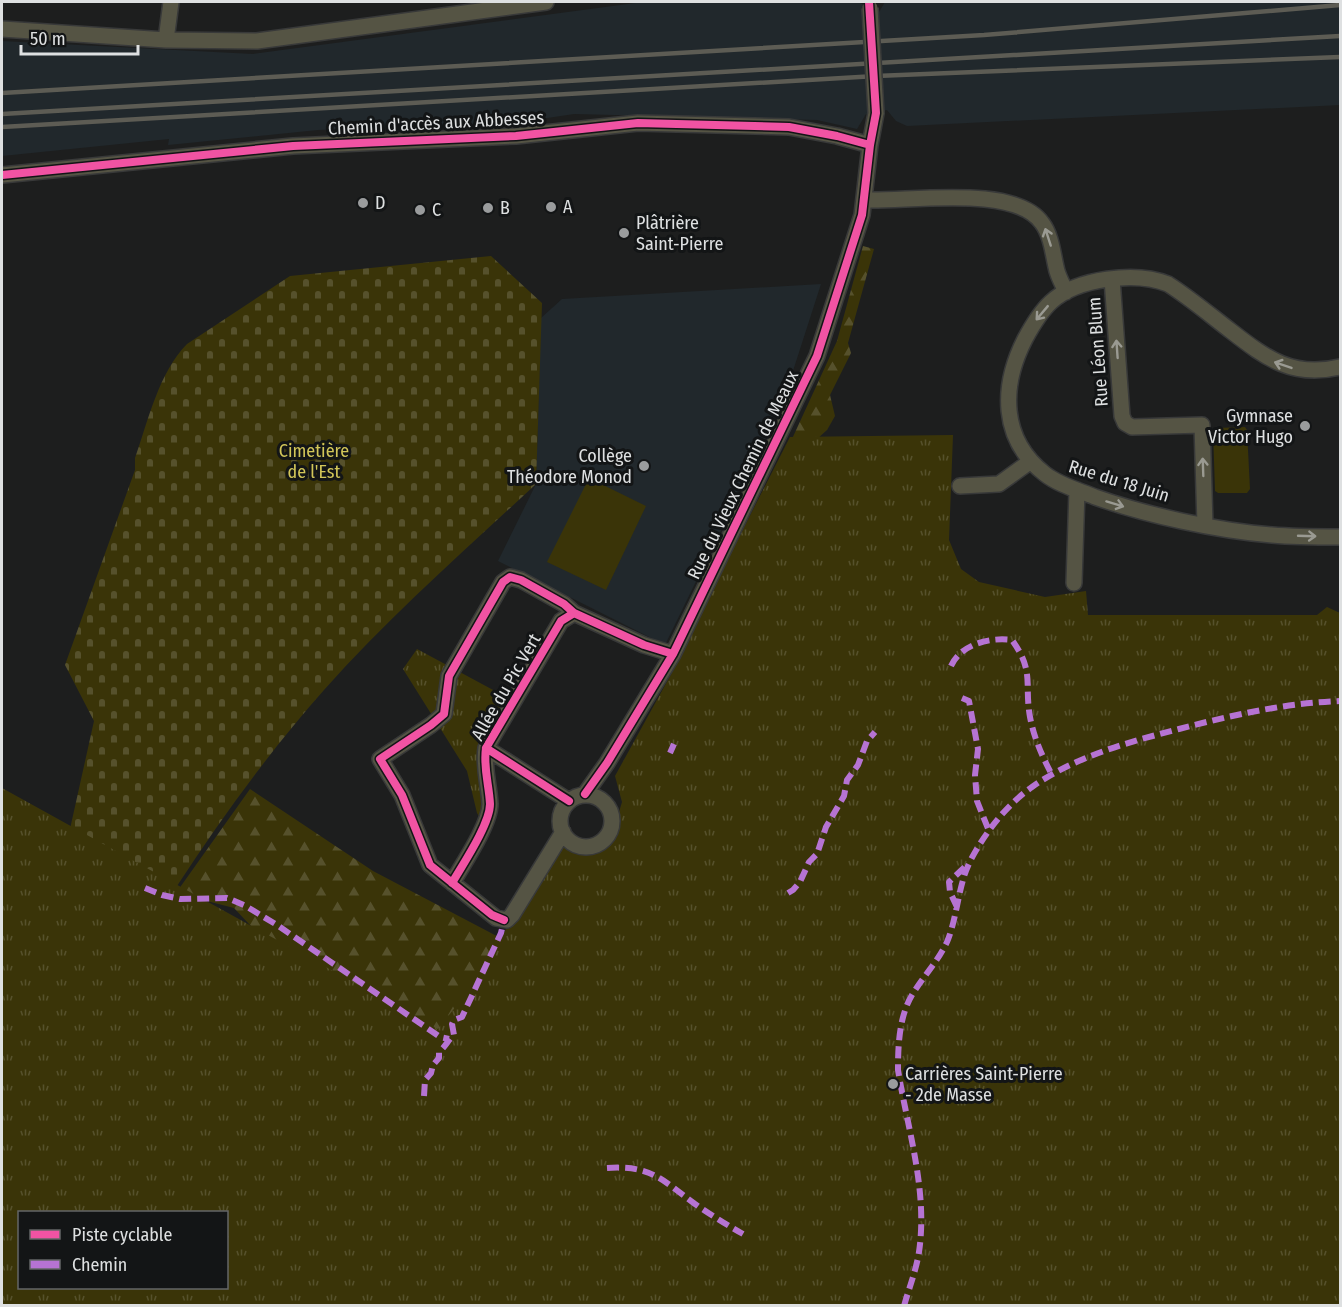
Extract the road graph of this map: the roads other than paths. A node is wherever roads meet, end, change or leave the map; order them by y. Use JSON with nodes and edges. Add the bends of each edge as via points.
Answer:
{"nodes":[{"id":1,"x":171,"y":2,"type":"edge"},
{"id":2,"x":546,"y":2,"type":"edge"},
{"id":3,"x":870,"y":5,"type":"edge"},
{"id":4,"x":447,"y":8,"type":"edge"},
{"id":5,"x":2,"y":29,"type":"edge"},
{"id":6,"x":166,"y":40,"type":"junction"},
{"id":7,"x":870,"y":145,"type":"junction"},
{"id":8,"x":2,"y":175,"type":"edge"},
{"id":9,"x":865,"y":200,"type":"junction"},
{"id":10,"x":1112,"y":279,"type":"junction"},
{"id":11,"x":1066,"y":292,"type":"junction"},
{"id":12,"x":1341,"y":367,"type":"edge"},
{"id":13,"x":1030,"y":461,"type":"junction"},
{"id":14,"x":960,"y":486,"type":"dead end"},
{"id":15,"x":1077,"y":490,"type":"junction"},
{"id":16,"x":1205,"y":525,"type":"junction"},
{"id":17,"x":1341,"y":537,"type":"edge"},
{"id":18,"x":1074,"y":583,"type":"dead end"},
{"id":19,"x":574,"y":613,"type":"junction"},
{"id":20,"x":672,"y":654,"type":"junction"},
{"id":21,"x":486,"y":748,"type":"junction"},
{"id":22,"x":585,"y":794,"type":"junction"},
{"id":23,"x":569,"y":801,"type":"junction"},
{"id":24,"x":563,"y":832,"type":"junction"},
{"id":25,"x":452,"y":883,"type":"junction"}],
"edges":[{"from":1,"to":6,"type":"street"},
{"from":2,"to":4,"type":"street"},
{"from":3,"to":7,"type":"street","name":"Rue du Vieux Chemin de Meaux","bridge":true,"via":[[876,113]]},
{"from":4,"to":6,"type":"street","via":[[257,41]]},
{"from":5,"to":6,"type":"street"},
{"from":7,"to":8,"type":"street","name":"Chemin d'accès aux Abbesses","via":[[789,127],[638,123],[536,135],[294,146]]},
{"from":7,"to":9,"type":"street","name":"Rue du Vieux Chemin de Meaux"},
{"from":11,"to":9,"type":"street","one_way":true,"via":[[1044,224],[1025,208],[953,197]]},
{"from":9,"to":20,"type":"street","name":"Rue du Vieux Chemin de Meaux","via":[[817,356]]},
{"from":10,"to":11,"type":"street","name":"Rue du 18 Juin"},
{"from":12,"to":10,"type":"street","name":"Rue du 18 Juin","one_way":true,"via":[[1305,371],[1287,367],[1267,358],[1168,284],[1136,276]]},
{"from":16,"to":10,"type":"street","name":"Rue Léon Blum","one_way":true,"via":[[1202,425],[1132,427],[1122,416]]},
{"from":11,"to":13,"type":"street","name":"Rue du 18 Juin","one_way":true,"via":[[1052,301],[1034,322],[1011,373],[1007,407],[1014,432]]},
{"from":13,"to":14,"type":"street","via":[[999,484]]},
{"from":13,"to":15,"type":"street","name":"Rue du 18 Juin","via":[[1054,481]]},
{"from":15,"to":16,"type":"street","name":"Rue du 18 Juin","one_way":true,"via":[[1118,505]]},
{"from":15,"to":18,"type":"street"},
{"from":16,"to":17,"type":"street","name":"Rue du 18 Juin","one_way":true,"via":[[1272,535]]},
{"from":19,"to":20,"type":"street"},
{"from":19,"to":21,"type":"street","name":"Allée du Pic Vert","via":[[561,621]]},
{"from":19,"to":25,"type":"street","via":[[521,580],[510,577],[503,582],[449,676],[444,714],[380,759],[402,795],[430,865]]},
{"from":20,"to":22,"type":"street","name":"Rue du Vieux Chemin de Meaux"},
{"from":21,"to":23,"type":"street"},
{"from":21,"to":25,"type":"street","name":"Allée du Pic Vert","via":[[488,820]]},
{"from":22,"to":23,"type":"street"},
{"from":22,"to":24,"type":"street","via":[[607,805],[612,821],[607,837],[592,846],[583,846]]},
{"from":23,"to":24,"type":"street","via":[[561,816]]},
{"from":24,"to":25,"type":"street","via":[[512,915],[504,920]]}]}
